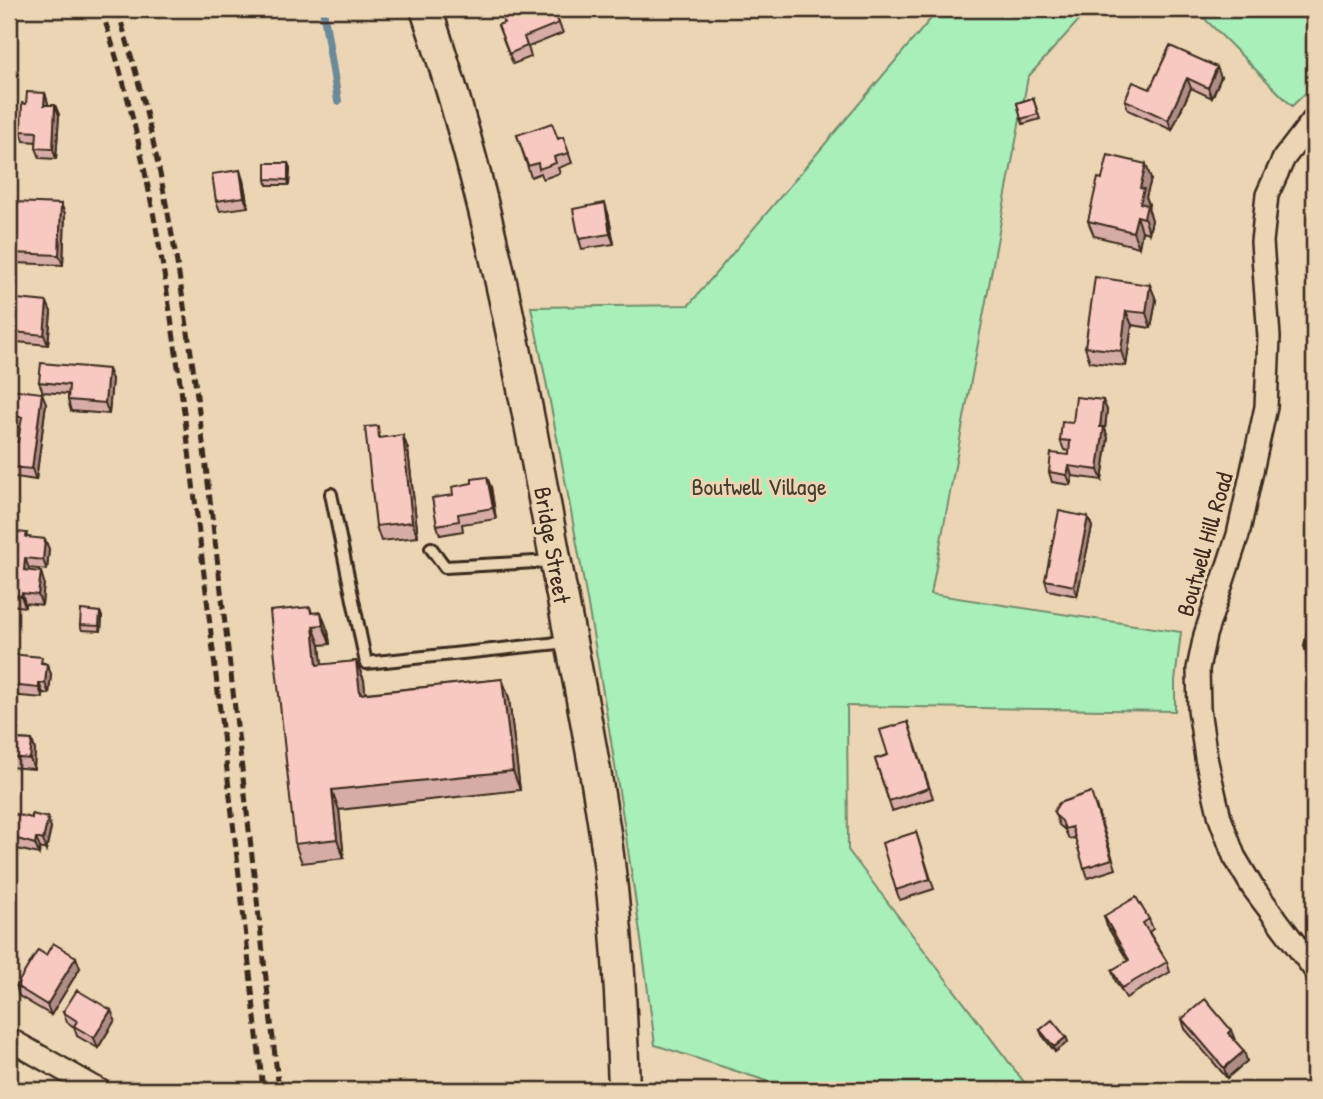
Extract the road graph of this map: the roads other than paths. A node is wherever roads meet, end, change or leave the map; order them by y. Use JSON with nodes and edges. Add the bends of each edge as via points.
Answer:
{"nodes":[{"id":1,"x":426,"y":9,"type":"edge"},
{"id":2,"x":1314,"y":119,"type":"edge"},
{"id":3,"x":331,"y":494,"type":"dead end"},
{"id":4,"x":431,"y":548,"type":"dead end"},
{"id":5,"x":555,"y":561,"type":"junction"},
{"id":6,"x":571,"y":642,"type":"junction"},
{"id":7,"x":1314,"y":969,"type":"edge"},
{"id":8,"x":9,"y":1039,"type":"edge"},
{"id":9,"x":99,"y":1090,"type":"edge"},
{"id":10,"x":624,"y":1090,"type":"edge"}],
"edges":[{"from":1,"to":5,"type":"main road","name":"Bridge Street","via":[[454,91],[486,214]]},
{"from":2,"to":7,"type":"street","name":"Boutwell Hill Road","via":[[1284,158],[1267,195],[1262,243],[1269,337],[1266,407],[1238,534],[1198,669],[1206,758],[1234,856]]},
{"from":3,"to":6,"type":"lane","via":[[366,663]]},
{"from":4,"to":5,"type":"lane","via":[[445,567]]},
{"from":5,"to":6,"type":"main road","name":"Bridge Street"},
{"from":6,"to":10,"type":"main road","name":"Bridge Street","via":[[603,816],[620,972]]},
{"from":8,"to":9,"type":"street"}]}
